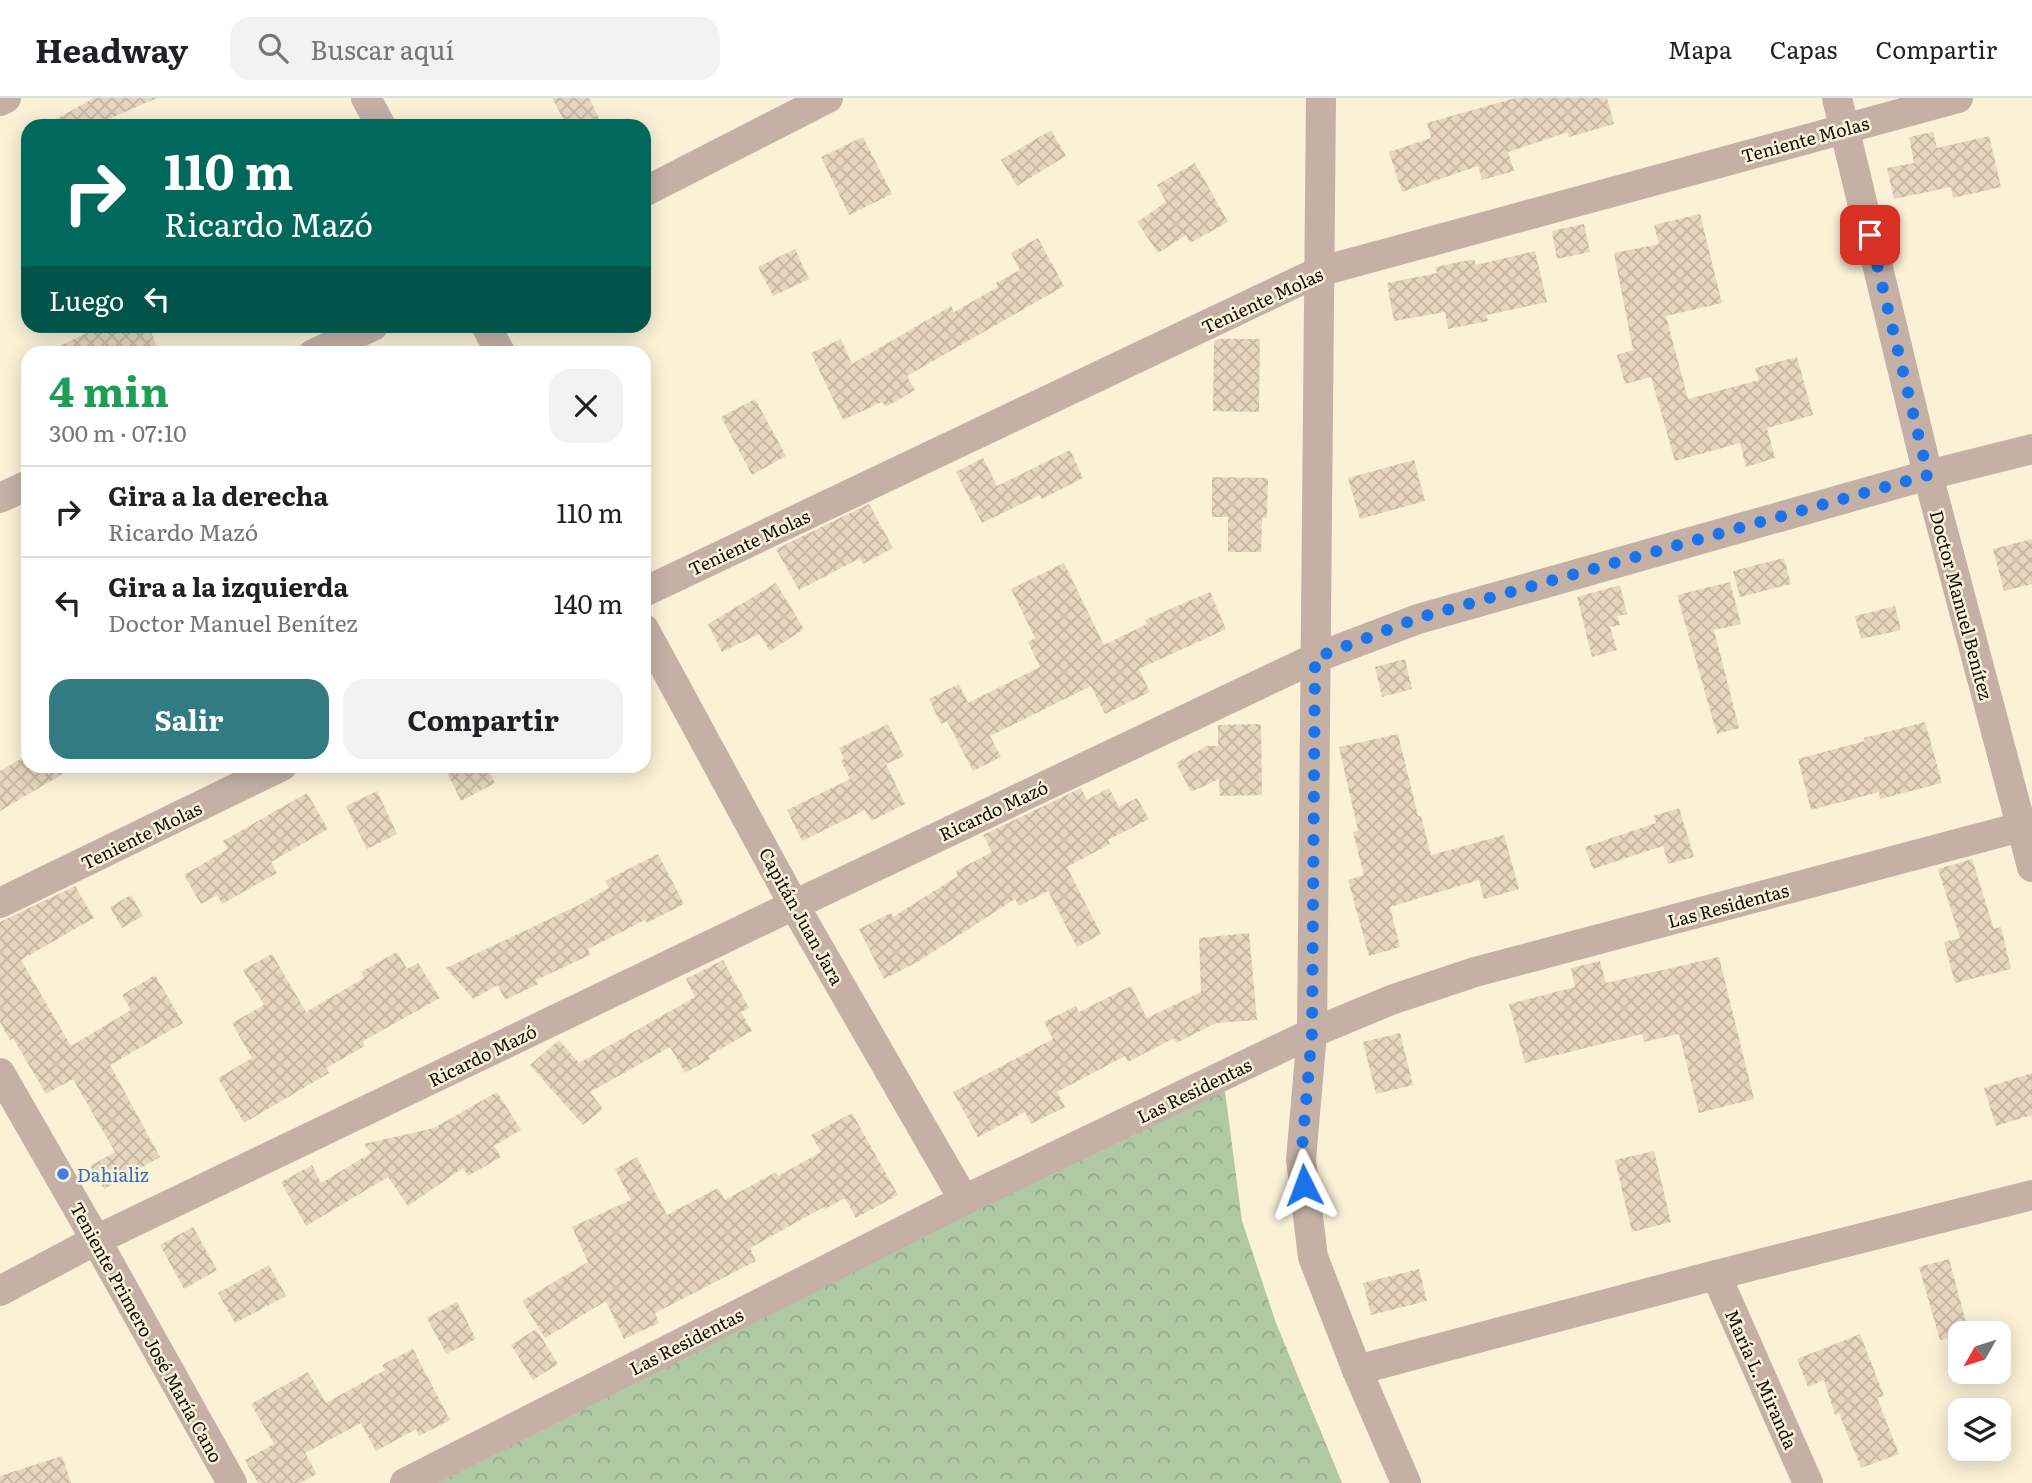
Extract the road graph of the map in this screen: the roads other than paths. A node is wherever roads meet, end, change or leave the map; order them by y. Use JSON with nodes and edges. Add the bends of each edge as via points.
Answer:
{"nodes":[{"id":1,"x":6,"y":98,"type":"edge"},
{"id":2,"x":366,"y":98,"type":"edge"},
{"id":3,"x":828,"y":98,"type":"edge"},
{"id":4,"x":1321,"y":98,"type":"edge"},
{"id":5,"x":1838,"y":98,"type":"edge"},
{"id":6,"x":1958,"y":98,"type":"edge"},
{"id":7,"x":0,"y":101,"type":"edge"},
{"id":8,"x":377,"y":119,"type":"edge"},
{"id":9,"x":1844,"y":128,"type":"junction"},
{"id":10,"x":651,"y":188,"type":"edge"},
{"id":11,"x":1318,"y":272,"type":"junction"},
{"id":12,"x":358,"y":333,"type":"edge"},
{"id":13,"x":330,"y":346,"type":"edge"},
{"id":14,"x":2032,"y":449,"type":"edge"},
{"id":15,"x":1928,"y":475,"type":"junction"},
{"id":16,"x":21,"y":488,"type":"edge"},
{"id":17,"x":0,"y":498,"type":"edge"},
{"id":18,"x":651,"y":589,"type":"edge"},
{"id":19,"x":651,"y":642,"type":"edge"},
{"id":20,"x":1315,"y":658,"type":"junction"},
{"id":21,"x":268,"y":773,"type":"edge"},
{"id":22,"x":2027,"y":825,"type":"edge"},
{"id":23,"x":2032,"y":867,"type":"edge"},
{"id":24,"x":0,"y":903,"type":"edge"},
{"id":25,"x":794,"y":905,"type":"junction"},
{"id":26,"x":1312,"y":1033,"type":"junction"},
{"id":27,"x":0,"y":1073,"type":"edge"},
{"id":28,"x":2032,"y":1195,"type":"edge"},
{"id":29,"x":964,"y":1200,"type":"junction"},
{"id":30,"x":96,"y":1240,"type":"junction"},
{"id":31,"x":1716,"y":1275,"type":"junction"},
{"id":32,"x":0,"y":1291,"type":"edge"},
{"id":33,"x":1357,"y":1370,"type":"junction"},
{"id":34,"x":232,"y":1483,"type":"edge"},
{"id":35,"x":405,"y":1483,"type":"edge"},
{"id":36,"x":1406,"y":1483,"type":"edge"},
{"id":37,"x":1808,"y":1483,"type":"edge"}],
"edges":[{"from":1,"to":7,"type":"street"},
{"from":2,"to":8,"type":"street"},
{"from":3,"to":10,"type":"street"},
{"from":4,"to":11,"type":"street"},
{"from":5,"to":9,"type":"street","name":"Doctor Manuel Benítez"},
{"from":6,"to":9,"type":"street","name":"Teniente Molas"},
{"from":9,"to":11,"type":"street","name":"Teniente Molas"},
{"from":9,"to":15,"type":"street","name":"Doctor Manuel Benítez"},
{"from":11,"to":18,"type":"street","name":"Teniente Molas"},
{"from":11,"to":20,"type":"street"},
{"from":12,"to":13,"type":"street"},
{"from":14,"to":15,"type":"street","name":"Ricardo Mazó"},
{"from":15,"to":20,"type":"street","name":"Ricardo Mazó","via":[[1418,618]]},
{"from":15,"to":22,"type":"street","name":"Doctor Manuel Benítez"},
{"from":16,"to":17,"type":"street"},
{"from":19,"to":25,"type":"street","name":"Capitán Juan Jara"},
{"from":20,"to":25,"type":"street","name":"Ricardo Mazó"},
{"from":20,"to":26,"type":"street"},
{"from":21,"to":24,"type":"street","name":"Teniente Molas"},
{"from":22,"to":23,"type":"street","name":"Doctor Manuel Benítez"},
{"from":22,"to":26,"type":"street","name":"Las Residentas","via":[[1475,972]]},
{"from":25,"to":29,"type":"street","name":"Capitán Juan Jara"},
{"from":25,"to":30,"type":"street","name":"Ricardo Mazó"},
{"from":26,"to":29,"type":"street","name":"Las Residentas"},
{"from":26,"to":33,"type":"street","via":[[1301,1160],[1313,1257]]},
{"from":27,"to":30,"type":"street","name":"Teniente Primero José María Cano"},
{"from":28,"to":31,"type":"street"},
{"from":29,"to":35,"type":"street","name":"Las Residentas"},
{"from":30,"to":32,"type":"street","name":"Ricardo Mazó"},
{"from":30,"to":34,"type":"street","name":"Teniente Primero José María Cano"},
{"from":31,"to":33,"type":"street"},
{"from":31,"to":37,"type":"street","name":"María L. Miranda"},
{"from":33,"to":36,"type":"street"}]}
